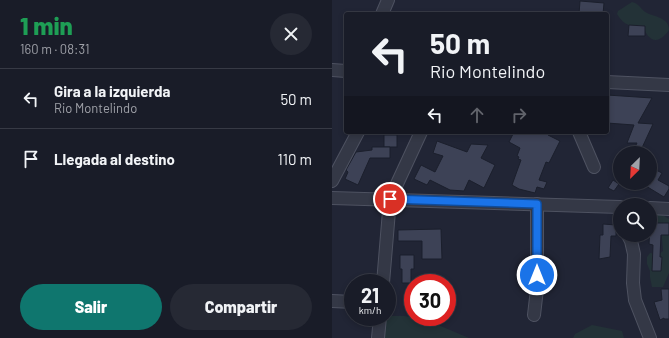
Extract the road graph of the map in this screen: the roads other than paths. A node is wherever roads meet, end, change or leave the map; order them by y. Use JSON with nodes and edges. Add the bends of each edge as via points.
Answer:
{"nodes":[{"id":1,"x":388,"y":0,"type":"edge"},
{"id":2,"x":383,"y":12,"type":"edge"},
{"id":3,"x":332,"y":70,"type":"edge"},
{"id":4,"x":344,"y":71,"type":"edge"},
{"id":5,"x":609,"y":82,"type":"edge"},
{"id":6,"x":669,"y":86,"type":"edge"},
{"id":7,"x":357,"y":134,"type":"edge"},
{"id":8,"x":420,"y":134,"type":"edge"},
{"id":9,"x":580,"y":134,"type":"edge"},
{"id":10,"x":594,"y":166,"type":"dead end"},
{"id":11,"x":332,"y":181,"type":"edge"},
{"id":12,"x":332,"y":198,"type":"edge"},
{"id":13,"x":390,"y":199,"type":"junction"},
{"id":14,"x":537,"y":204,"type":"junction"},
{"id":15,"x":657,"y":208,"type":"edge"},
{"id":16,"x":669,"y":209,"type":"edge"},
{"id":17,"x":613,"y":210,"type":"edge"},
{"id":18,"x":631,"y":242,"type":"edge"},
{"id":19,"x":383,"y":274,"type":"edge"},
{"id":20,"x":332,"y":301,"type":"edge"},
{"id":21,"x":344,"y":302,"type":"edge"},
{"id":22,"x":534,"y":315,"type":"dead end"},
{"id":23,"x":379,"y":326,"type":"edge"},
{"id":24,"x":378,"y":338,"type":"edge"},
{"id":25,"x":650,"y":338,"type":"edge"}],
"edges":[{"from":1,"to":2,"type":"street"},
{"from":3,"to":4,"type":"street"},
{"from":5,"to":6,"type":"street"},
{"from":7,"to":11,"type":"street"},
{"from":8,"to":13,"type":"street"},
{"from":9,"to":10,"type":"street"},
{"from":12,"to":13,"type":"street"},
{"from":13,"to":14,"type":"street"},
{"from":13,"to":19,"type":"street"},
{"from":14,"to":17,"type":"street"},
{"from":14,"to":22,"type":"street","via":[[537,289]]},
{"from":15,"to":16,"type":"street"},
{"from":18,"to":25,"type":"street","via":[[635,300]]},
{"from":20,"to":21,"type":"street"},
{"from":23,"to":24,"type":"street"}]}
